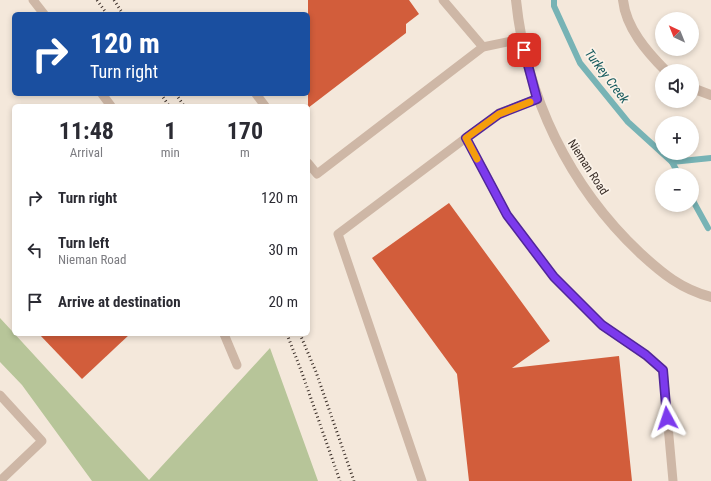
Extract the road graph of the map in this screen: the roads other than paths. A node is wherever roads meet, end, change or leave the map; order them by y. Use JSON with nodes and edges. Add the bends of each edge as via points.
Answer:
{"nodes":[{"id":1,"x":33,"y":0,"type":"edge"},
{"id":2,"x":443,"y":0,"type":"edge"},
{"id":3,"x":516,"y":0,"type":"edge"},
{"id":4,"x":623,"y":0,"type":"edge"},
{"id":5,"x":42,"y":12,"type":"edge"},
{"id":6,"x":522,"y":39,"type":"junction"},
{"id":7,"x":483,"y":47,"type":"junction"},
{"id":8,"x":660,"y":64,"type":"edge"},
{"id":9,"x":699,"y":91,"type":"edge"},
{"id":10,"x":711,"y":95,"type":"edge"},
{"id":11,"x":537,"y":99,"type":"junction"},
{"id":12,"x":466,"y":138,"type":"junction"},
{"id":13,"x":310,"y":165,"type":"edge"},
{"id":14,"x":711,"y":297,"type":"edge"},
{"id":15,"x":225,"y":336,"type":"edge"},
{"id":16,"x":237,"y":365,"type":"dead end"},
{"id":17,"x":0,"y":394,"type":"edge"},
{"id":18,"x":0,"y":481,"type":"edge"},
{"id":19,"x":422,"y":481,"type":"edge"},
{"id":20,"x":673,"y":481,"type":"edge"}],
"edges":[{"from":1,"to":5,"type":"lane"},
{"from":2,"to":7,"type":"lane"},
{"from":3,"to":6,"type":"street","name":"Nieman Road"},
{"from":4,"to":8,"type":"street","via":[[632,27]]},
{"from":6,"to":7,"type":"lane"},
{"from":6,"to":11,"type":"street","name":"Nieman Road"},
{"from":7,"to":13,"type":"lane","via":[[317,174]]},
{"from":9,"to":10,"type":"street"},
{"from":11,"to":12,"type":"lane","via":[[499,114]]},
{"from":11,"to":14,"type":"street","name":"Nieman Road","via":[[558,145],[589,197],[626,240],[660,271],[692,292]]},
{"from":12,"to":19,"type":"lane","via":[[338,234]]},
{"from":12,"to":20,"type":"lane","via":[[507,215],[554,277],[602,325],[663,370]]},
{"from":15,"to":16,"type":"lane"},
{"from":17,"to":18,"type":"lane","via":[[42,440]]}]}
